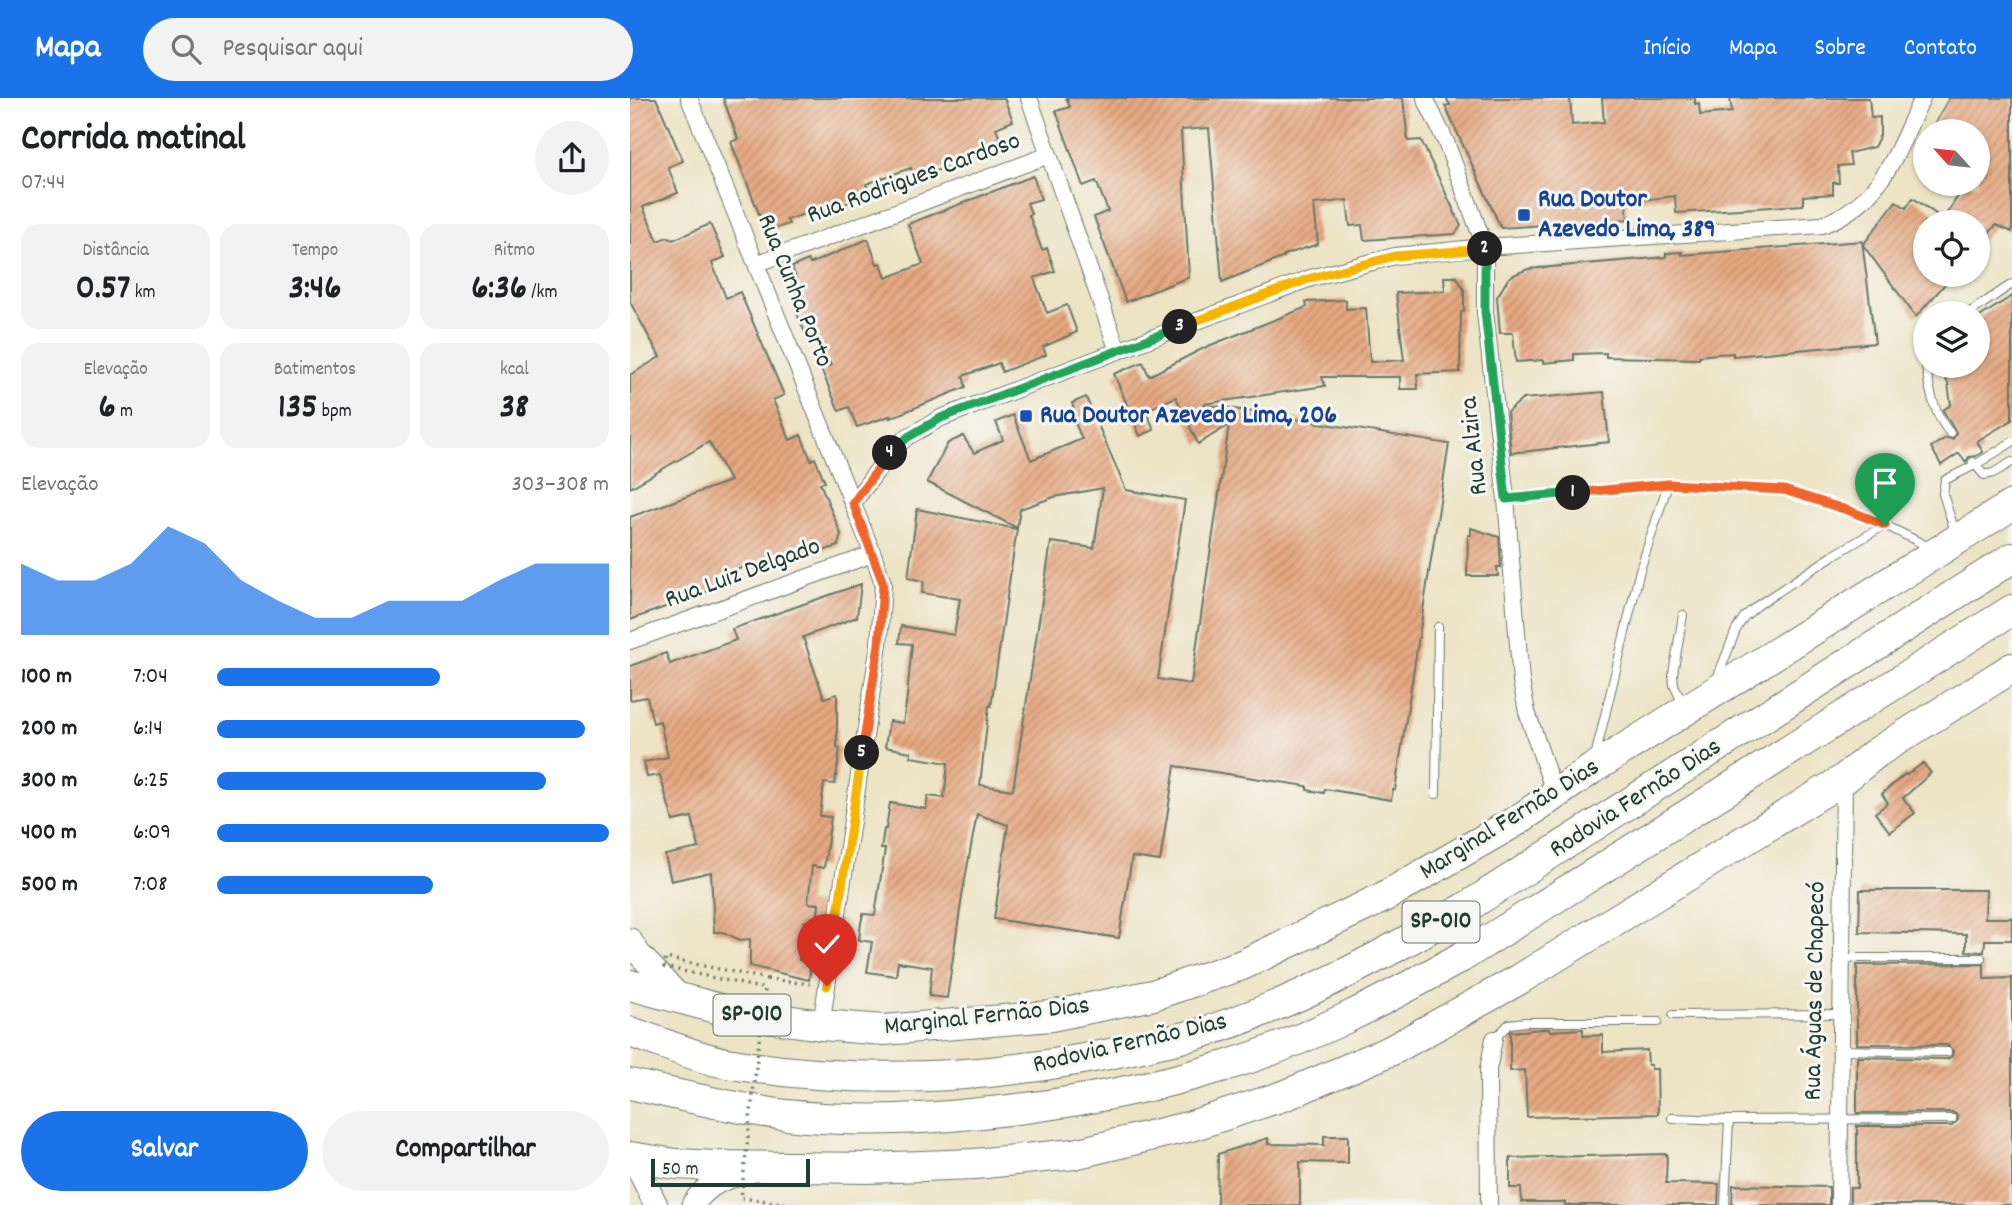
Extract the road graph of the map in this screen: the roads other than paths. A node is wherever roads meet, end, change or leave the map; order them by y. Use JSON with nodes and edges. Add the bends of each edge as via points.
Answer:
{"nodes":[{"id":1,"x":689,"y":98,"type":"edge"},
{"id":2,"x":1029,"y":98,"type":"edge"},
{"id":3,"x":1425,"y":98,"type":"edge"},
{"id":4,"x":1922,"y":98,"type":"edge"},
{"id":5,"x":1049,"y":155,"type":"junction"},
{"id":6,"x":1485,"y":247,"type":"junction"},
{"id":7,"x":756,"y":264,"type":"junction"},
{"id":8,"x":2012,"y":284,"type":"edge"},
{"id":9,"x":1987,"y":301,"type":"edge"},
{"id":10,"x":1118,"y":351,"type":"junction"},
{"id":11,"x":1928,"y":378,"type":"edge"},
{"id":12,"x":1950,"y":433,"type":"dead end"},
{"id":13,"x":2012,"y":442,"type":"edge"},
{"id":14,"x":2012,"y":462,"type":"edge"},
{"id":15,"x":1974,"y":464,"type":"junction"},
{"id":16,"x":1668,"y":484,"type":"junction"},
{"id":17,"x":1506,"y":499,"type":"junction"},
{"id":18,"x":853,"y":503,"type":"junction"},
{"id":19,"x":2012,"y":505,"type":"edge"},
{"id":20,"x":1885,"y":525,"type":"junction"},
{"id":21,"x":1947,"y":545,"type":"junction"},
{"id":22,"x":873,"y":554,"type":"junction"},
{"id":23,"x":2012,"y":558,"type":"edge"},
{"id":24,"x":2012,"y":610,"type":"edge"},
{"id":25,"x":1683,"y":615,"type":"dead end"},
{"id":26,"x":1438,"y":627,"type":"dead end"},
{"id":27,"x":630,"y":641,"type":"edge"},
{"id":28,"x":2012,"y":668,"type":"edge"},
{"id":29,"x":1698,"y":702,"type":"junction"},
{"id":30,"x":1592,"y":769,"type":"junction"},
{"id":31,"x":1844,"y":779,"type":"junction"},
{"id":32,"x":1436,"y":794,"type":"dead end"},
{"id":33,"x":1555,"y":795,"type":"junction"},
{"id":34,"x":630,"y":940,"type":"edge"},
{"id":35,"x":1841,"y":958,"type":"junction"},
{"id":36,"x":1981,"y":958,"type":"dead end"},
{"id":37,"x":630,"y":985,"type":"edge"},
{"id":38,"x":683,"y":1000,"type":"junction"},
{"id":39,"x":1841,"y":1014,"type":"junction"},
{"id":40,"x":1673,"y":1016,"type":"dead end"},
{"id":41,"x":1658,"y":1022,"type":"dead end"},
{"id":42,"x":821,"y":1025,"type":"junction"},
{"id":43,"x":630,"y":1032,"type":"edge"},
{"id":44,"x":1494,"y":1039,"type":"joint"},
{"id":45,"x":1840,"y":1050,"type":"junction"},
{"id":46,"x":1947,"y":1052,"type":"dead end"},
{"id":47,"x":630,"y":1084,"type":"edge"},
{"id":48,"x":1672,"y":1118,"type":"dead end"},
{"id":49,"x":1840,"y":1118,"type":"junction"},
{"id":50,"x":1952,"y":1119,"type":"dead end"},
{"id":51,"x":1729,"y":1120,"type":"junction"},
{"id":52,"x":631,"y":1159,"type":"edge"},
{"id":53,"x":769,"y":1167,"type":"junction"},
{"id":54,"x":656,"y":1205,"type":"edge"},
{"id":55,"x":693,"y":1205,"type":"edge"},
{"id":56,"x":1489,"y":1205,"type":"edge"},
{"id":57,"x":1725,"y":1205,"type":"edge"},
{"id":58,"x":1839,"y":1205,"type":"edge"}],
"edges":[{"from":1,"to":7,"type":"street","name":"Rua Cunha Porto"},
{"from":2,"to":5,"type":"street"},
{"from":3,"to":6,"type":"street","name":"Rua Alzira"},
{"from":4,"to":6,"type":"street","via":[[1886,172],[1870,194],[1842,218],[1822,225]]},
{"from":5,"to":7,"type":"street","name":"Rua Rodrigues Cardoso"},
{"from":5,"to":10,"type":"street"},
{"from":6,"to":10,"type":"street","via":[[1395,256],[1311,278]]},
{"from":6,"to":17,"type":"street","name":"Rua Alzira","via":[[1485,312]]},
{"from":7,"to":18,"type":"street","name":"Rua Cunha Porto"},
{"from":8,"to":9,"type":"lane"},
{"from":10,"to":18,"type":"street","via":[[958,411],[908,437],[878,467]]},
{"from":11,"to":12,"type":"lane","via":[[1933,400]]},
{"from":13,"to":15,"type":"lane"},
{"from":14,"to":15,"type":"lane","via":[[1987,475]]},
{"from":15,"to":21,"type":"lane","via":[[1948,476],[1943,485]]},
{"from":16,"to":17,"type":"lane"},
{"from":16,"to":20,"type":"lane","via":[[1784,490]]},
{"from":16,"to":30,"type":"lane","via":[[1640,570]]},
{"from":17,"to":33,"type":"street","name":"Rua Alzira","via":[[1521,681]]},
{"from":18,"to":22,"type":"street","name":"Rua Cunha Porto"},
{"from":19,"to":21,"type":"highway","name":"Marginal Fernão Dias","number":"SP-010"},
{"from":20,"to":21,"type":"lane"},
{"from":20,"to":29,"type":"lane","via":[[1744,617]]},
{"from":21,"to":29,"type":"highway","name":"Marginal Fernão Dias","number":"SP-010"},
{"from":22,"to":27,"type":"street","name":"Rua Luiz Delgado"},
{"from":22,"to":42,"type":"street","name":"Rua Cunha Porto","via":[[883,583],[879,644]]},
{"from":23,"to":43,"type":"highway","name":"Rodovia Fernão Dias","number":"SP-010","via":[[1467,907],[1374,960],[1286,1002],[1203,1032],[1097,1057],[994,1073],[890,1076],[793,1072],[723,1062]]},
{"from":24,"to":47,"type":"highway","name":"Rodovia Fernão Dias","number":"SP-010","via":[[1460,958],[1368,1008],[1227,1065],[1142,1089],[947,1117],[788,1115]]},
{"from":25,"to":29,"type":"lane","via":[[1674,685]]},
{"from":26,"to":32,"type":"lane"},
{"from":28,"to":31,"type":"highway","via":[[1876,753]]},
{"from":29,"to":30,"type":"highway","name":"Marginal Fernão Dias","number":"SP-010"},
{"from":30,"to":33,"type":"highway","name":"Marginal Fernão Dias","number":"SP-010"},
{"from":31,"to":35,"type":"street","name":"Rua Águas de Chapecó"},
{"from":31,"to":53,"type":"highway","via":[[1520,979],[1392,1050],[1286,1095],[1191,1126],[1074,1154],[975,1164]]},
{"from":33,"to":42,"type":"highway","name":"Marginal Fernão Dias","number":"SP-010","via":[[1382,898],[1242,965],[1153,995],[1051,1016],[962,1025],[884,1030]]},
{"from":34,"to":38,"type":"street"},
{"from":35,"to":36,"type":"lane"},
{"from":35,"to":39,"type":"street","name":"Rua Águas de Chapecó"},
{"from":37,"to":38,"type":"highway","name":"Marginal Fernão Dias","number":"SP-010"},
{"from":38,"to":42,"type":"highway","name":"Marginal Fernão Dias","number":"SP-010"},
{"from":39,"to":40,"type":"lane"},
{"from":39,"to":45,"type":"street","name":"Rua Águas de Chapecó"},
{"from":41,"to":44,"type":"lane","via":[[1525,1022],[1509,1024]]},
{"from":44,"to":56,"type":"street","via":[[1488,1070]]},
{"from":45,"to":46,"type":"lane"},
{"from":45,"to":49,"type":"street","name":"Rua Águas de Chapecó"},
{"from":48,"to":51,"type":"lane"},
{"from":49,"to":50,"type":"lane"},
{"from":49,"to":51,"type":"lane"},
{"from":49,"to":58,"type":"street","name":"Rua Águas de Chapecó"},
{"from":51,"to":57,"type":"lane"},
{"from":52,"to":53,"type":"highway"},
{"from":52,"to":54,"type":"street"},
{"from":53,"to":55,"type":"street","via":[[714,1182]]}]}
